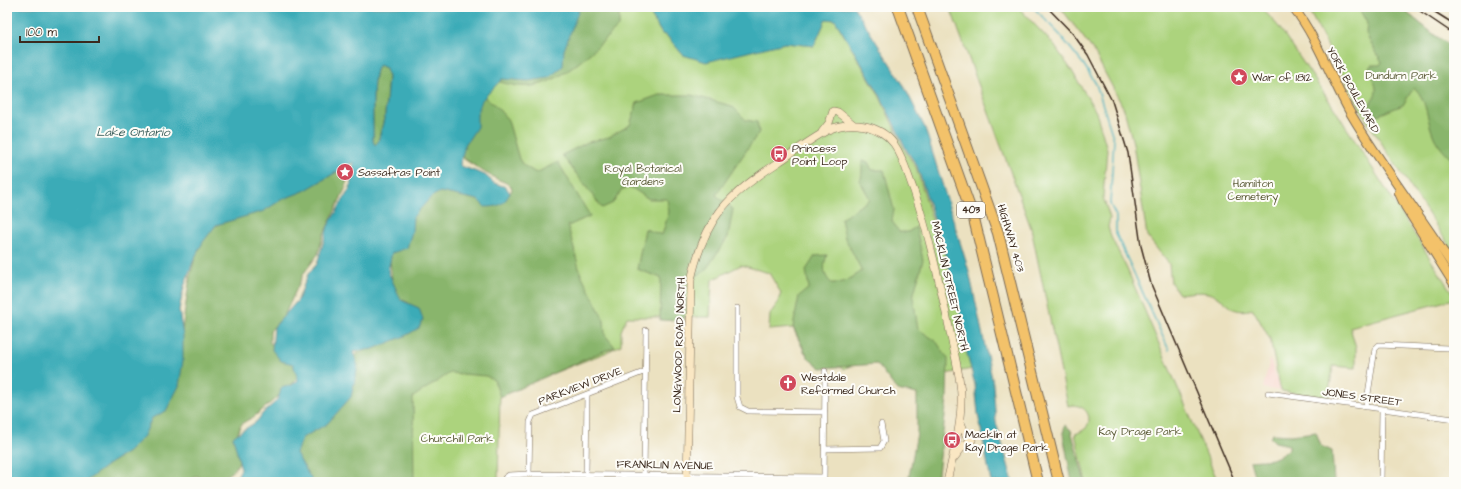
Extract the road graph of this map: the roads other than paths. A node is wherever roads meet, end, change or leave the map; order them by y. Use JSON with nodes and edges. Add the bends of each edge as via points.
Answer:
{"nodes":[{"id":1,"x":898,"y":7,"type":"edge"},
{"id":2,"x":917,"y":7,"type":"edge"},
{"id":3,"x":1293,"y":7,"type":"edge"},
{"id":4,"x":854,"y":124,"type":"junction"},
{"id":5,"x":821,"y":134,"type":"junction"},
{"id":6,"x":1395,"y":184,"type":"junction"},
{"id":7,"x":1454,"y":268,"type":"edge"},
{"id":8,"x":1454,"y":284,"type":"edge"},
{"id":9,"x":737,"y":308,"type":"dead end"},
{"id":10,"x":646,"y":330,"type":"dead end"},
{"id":11,"x":1454,"y":346,"type":"edge"},
{"id":12,"x":646,"y":371,"type":"junction"},
{"id":13,"x":825,"y":371,"type":"dead end"},
{"id":14,"x":1268,"y":393,"type":"dead end"},
{"id":15,"x":587,"y":394,"type":"junction"},
{"id":16,"x":1366,"y":407,"type":"junction"},
{"id":17,"x":1382,"y":410,"type":"junction"},
{"id":18,"x":825,"y":412,"type":"junction"},
{"id":19,"x":960,"y":417,"type":"junction"},
{"id":20,"x":1454,"y":420,"type":"edge"},
{"id":21,"x":881,"y":424,"type":"dead end"},
{"id":22,"x":824,"y":449,"type":"junction"},
{"id":23,"x":951,"y":462,"type":"junction"},
{"id":24,"x":529,"y":474,"type":"junction"},
{"id":25,"x":562,"y":474,"type":"junction"},
{"id":26,"x":586,"y":474,"type":"junction"},
{"id":27,"x":623,"y":475,"type":"junction"},
{"id":28,"x":644,"y":475,"type":"junction"},
{"id":29,"x":756,"y":476,"type":"junction"},
{"id":30,"x":687,"y":479,"type":"edge"},
{"id":31,"x":824,"y":479,"type":"edge"},
{"id":32,"x":505,"y":482,"type":"edge"},
{"id":33,"x":562,"y":482,"type":"edge"},
{"id":34,"x":623,"y":482,"type":"edge"},
{"id":35,"x":757,"y":482,"type":"edge"},
{"id":36,"x":947,"y":482,"type":"edge"},
{"id":37,"x":1038,"y":482,"type":"edge"},
{"id":38,"x":1059,"y":482,"type":"edge"},
{"id":39,"x":1382,"y":482,"type":"edge"}],
"edges":[{"from":1,"to":37,"type":"highway","number":"403","via":[[974,219]]},
{"from":2,"to":38,"type":"highway","name":"HIGHWAY 403","number":"403","via":[[998,233]]},
{"from":3,"to":6,"type":"main road","name":"YORK BOULEVARD","via":[[1312,37],[1352,115]]},
{"from":4,"to":5,"type":"street","name":"LONGWOOD ROAD NORTH","via":[[841,125]]},
{"from":4,"to":5,"type":"street","via":[[838,112],[833,112]]},
{"from":4,"to":19,"type":"street","name":"MACKLIN STREET NORTH","via":[[883,134],[894,144],[905,165],[923,219],[944,302],[959,374]]},
{"from":5,"to":30,"type":"street","name":"LONGWOOD ROAD NORTH","via":[[736,192],[712,222],[700,246],[691,280],[690,296]]},
{"from":6,"to":7,"type":"main road","name":"YORK BOULEVARD","via":[[1411,202]]},
{"from":6,"to":8,"type":"main road","name":"YORK BOULEVARD","via":[[1405,206]]},
{"from":9,"to":18,"type":"street","via":[[737,397],[740,407],[748,411]]},
{"from":10,"to":12,"type":"street"},
{"from":11,"to":16,"type":"street","via":[[1448,348],[1379,345],[1373,358]]},
{"from":12,"to":15,"type":"street","name":"PARKVIEW DRIVE"},
{"from":12,"to":28,"type":"street"},
{"from":13,"to":18,"type":"street"},
{"from":14,"to":16,"type":"street","name":"JONES STREET"},
{"from":15,"to":24,"type":"street","name":"PARKVIEW DRIVE","via":[[531,417]]},
{"from":15,"to":26,"type":"street"},
{"from":16,"to":17,"type":"street","name":"JONES STREET"},
{"from":17,"to":20,"type":"street","name":"JONES STREET"},
{"from":17,"to":39,"type":"street"},
{"from":18,"to":22,"type":"street"},
{"from":19,"to":23,"type":"street","name":"MACKLIN STREET NORTH"},
{"from":19,"to":23,"type":"street","via":[[966,434],[972,440],[956,453]]},
{"from":21,"to":22,"type":"street","via":[[884,441],[880,448]]},
{"from":22,"to":31,"type":"street"},
{"from":23,"to":36,"type":"street","name":"MACKLIN STREET NORTH"},
{"from":24,"to":25,"type":"street","name":"FRANKLIN AVENUE"},
{"from":24,"to":32,"type":"street","name":"FRANKLIN AVENUE","via":[[507,475]]},
{"from":25,"to":26,"type":"street","name":"FRANKLIN AVENUE"},
{"from":25,"to":33,"type":"street"},
{"from":26,"to":27,"type":"street","name":"FRANKLIN AVENUE"},
{"from":27,"to":28,"type":"street","name":"FRANKLIN AVENUE"},
{"from":27,"to":34,"type":"street"},
{"from":28,"to":30,"type":"street","name":"FRANKLIN AVENUE"},
{"from":29,"to":30,"type":"street","name":"FRANKLIN AVENUE"},
{"from":29,"to":31,"type":"street","name":"FRANKLIN AVENUE"},
{"from":29,"to":35,"type":"street"}]}
